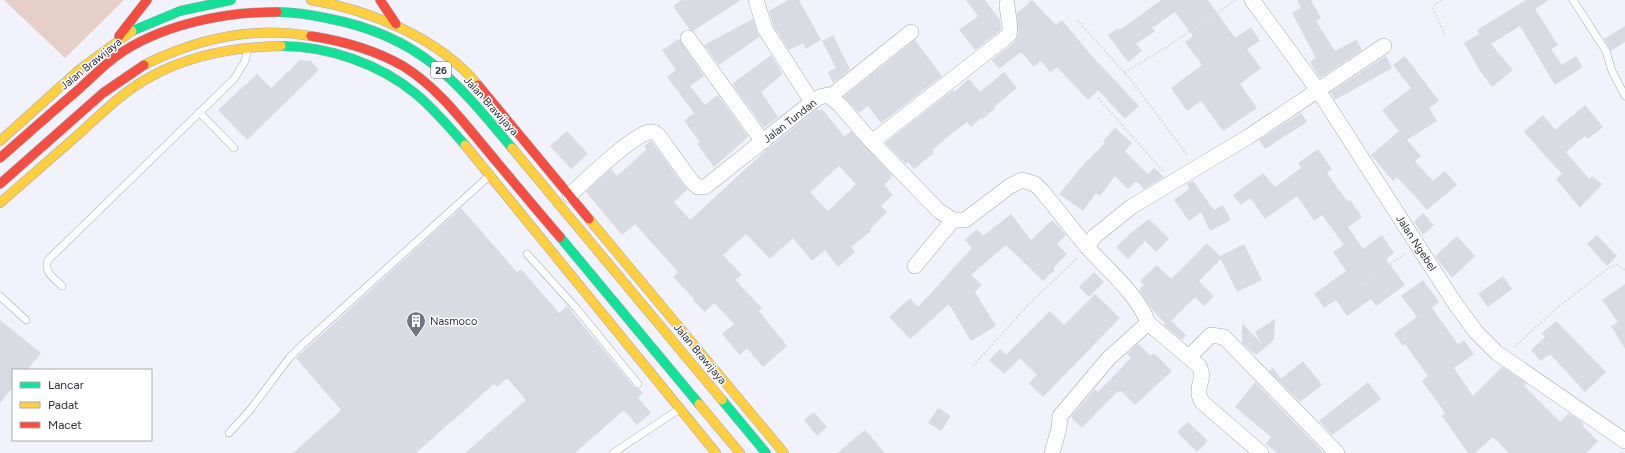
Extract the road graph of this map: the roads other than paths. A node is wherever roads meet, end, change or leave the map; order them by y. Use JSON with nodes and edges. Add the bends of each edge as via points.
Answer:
{"nodes":[{"id":1,"x":147,"y":0,"type":"edge"},
{"id":2,"x":231,"y":0,"type":"edge"},
{"id":3,"x":311,"y":0,"type":"edge"},
{"id":4,"x":380,"y":0,"type":"edge"},
{"id":5,"x":756,"y":0,"type":"edge"},
{"id":6,"x":1252,"y":0,"type":"edge"},
{"id":7,"x":1573,"y":0,"type":"edge"},
{"id":8,"x":1007,"y":4,"type":"dead end"},
{"id":9,"x":396,"y":24,"type":"junction"},
{"id":10,"x":911,"y":32,"type":"dead end"},
{"id":11,"x":688,"y":38,"type":"dead end"},
{"id":12,"x":116,"y":42,"type":"junction"},
{"id":13,"x":1384,"y":46,"type":"dead end"},
{"id":14,"x":248,"y":47,"type":"junction"},
{"id":15,"x":1318,"y":90,"type":"junction"},
{"id":16,"x":831,"y":96,"type":"junction"},
{"id":17,"x":1625,"y":96,"type":"edge"},
{"id":18,"x":812,"y":102,"type":"junction"},
{"id":19,"x":199,"y":112,"type":"junction"},
{"id":20,"x":0,"y":141,"type":"edge"},
{"id":21,"x":763,"y":142,"type":"junction"},
{"id":22,"x":872,"y":142,"type":"junction"},
{"id":23,"x":234,"y":148,"type":"dead end"},
{"id":24,"x":0,"y":158,"type":"edge"},
{"id":25,"x":491,"y":176,"type":"junction"},
{"id":26,"x":0,"y":184,"type":"edge"},
{"id":27,"x":570,"y":195,"type":"junction"},
{"id":28,"x":0,"y":203,"type":"edge"},
{"id":29,"x":953,"y":220,"type":"junction"},
{"id":30,"x":1088,"y":247,"type":"junction"},
{"id":31,"x":527,"y":254,"type":"dead end"},
{"id":32,"x":915,"y":266,"type":"dead end"},
{"id":33,"x":62,"y":286,"type":"dead end"},
{"id":34,"x":0,"y":296,"type":"edge"},
{"id":35,"x":590,"y":298,"type":"junction"},
{"id":36,"x":577,"y":309,"type":"junction"},
{"id":37,"x":26,"y":320,"type":"dead end"},
{"id":38,"x":1148,"y":323,"type":"junction"},
{"id":39,"x":1189,"y":357,"type":"junction"},
{"id":40,"x":638,"y":384,"type":"dead end"},
{"id":41,"x":680,"y":408,"type":"junction"},
{"id":42,"x":229,"y":433,"type":"dead end"},
{"id":43,"x":1625,"y":441,"type":"edge"},
{"id":44,"x":1052,"y":451,"type":"edge"},
{"id":45,"x":614,"y":453,"type":"edge"},
{"id":46,"x":716,"y":453,"type":"edge"},
{"id":47,"x":740,"y":453,"type":"edge"},
{"id":48,"x":766,"y":453,"type":"edge"},
{"id":49,"x":784,"y":453,"type":"edge"},
{"id":50,"x":1261,"y":453,"type":"edge"},
{"id":51,"x":1337,"y":453,"type":"edge"}],
"edges":[{"from":1,"to":12,"type":"main road"},
{"from":2,"to":12,"type":"main road","via":[[176,13],[135,30]]},
{"from":3,"to":9,"type":"main road","via":[[352,9]]},
{"from":4,"to":9,"type":"main road"},
{"from":5,"to":18,"type":"street","via":[[765,29]]},
{"from":6,"to":15,"type":"street","name":"Jalan Ngebel"},
{"from":7,"to":17,"type":"lane","via":[[1606,51],[1612,71]]},
{"from":8,"to":22,"type":"street","via":[[1009,35]]},
{"from":9,"to":27,"type":"main road","via":[[448,57],[474,80]]},
{"from":10,"to":16,"type":"street"},
{"from":11,"to":21,"type":"street"},
{"from":12,"to":20,"type":"main road"},
{"from":13,"to":15,"type":"street"},
{"from":14,"to":19,"type":"lane","via":[[245,61],[234,79]]},
{"from":14,"to":25,"type":"main road","via":[[295,47],[319,51],[361,63],[389,76],[413,91],[432,108]]},
{"from":14,"to":28,"type":"main road","via":[[196,57],[151,76],[112,104]]},
{"from":15,"to":30,"type":"street","via":[[1248,137],[1131,207],[1095,236]]},
{"from":15,"to":43,"type":"street","name":"Jalan Ngebel","via":[[1454,302],[1476,332],[1504,357]]},
{"from":16,"to":18,"type":"street","name":"Jalan Tundan"},
{"from":16,"to":22,"type":"street","name":"Jalan Tundan"},
{"from":18,"to":21,"type":"street","name":"Jalan Tundan"},
{"from":19,"to":23,"type":"lane"},
{"from":19,"to":33,"type":"lane","via":[[48,260],[46,264],[49,273]]},
{"from":21,"to":27,"type":"street","name":"Jalan Tundan","via":[[705,187],[698,188],[658,136],[649,132],[620,151]]},
{"from":22,"to":29,"type":"street","name":"Jalan Tundan","via":[[939,211]]},
{"from":24,"to":48,"type":"main road","name":"Jalan Brawijaya","number":"26","via":[[115,57],[137,44],[177,27],[214,17],[270,11],[317,15],[371,29],[411,48],[468,95]]},
{"from":25,"to":35,"type":"main road"},
{"from":25,"to":42,"type":"lane","via":[[301,346]]},
{"from":26,"to":47,"type":"main road","number":"26","via":[[117,82],[164,54],[228,36],[279,31],[330,39],[363,48],[395,62],[414,74],[428,84],[457,114]]},
{"from":27,"to":49,"type":"main road"},
{"from":29,"to":30,"type":"street","via":[[965,220],[1022,180],[1035,184]]},
{"from":29,"to":32,"type":"street"},
{"from":30,"to":38,"type":"street","via":[[1133,297]]},
{"from":31,"to":36,"type":"lane"},
{"from":34,"to":37,"type":"lane"},
{"from":35,"to":36,"type":"lane"},
{"from":35,"to":41,"type":"main road"},
{"from":36,"to":40,"type":"lane"},
{"from":38,"to":39,"type":"street"},
{"from":38,"to":44,"type":"street","via":[[1108,359],[1060,416]]},
{"from":39,"to":50,"type":"street","via":[[1201,369],[1202,375],[1197,392],[1202,402]]},
{"from":39,"to":51,"type":"street","via":[[1211,334],[1224,337]]},
{"from":41,"to":45,"type":"lane"},
{"from":41,"to":46,"type":"main road"}]}
